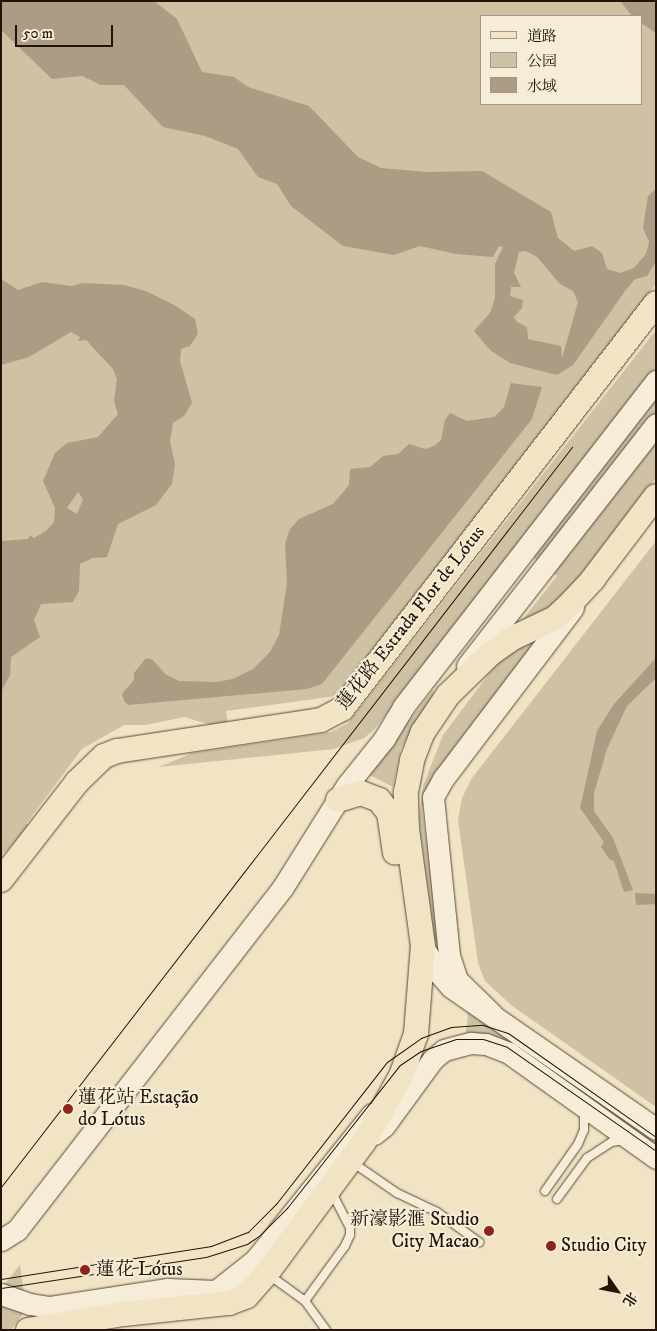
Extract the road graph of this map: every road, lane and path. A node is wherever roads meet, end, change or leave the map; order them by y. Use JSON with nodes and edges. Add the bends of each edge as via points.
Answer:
{"nodes":[{"id":1,"x":656,"y":303,"type":"edge"},
{"id":2,"x":656,"y":381,"type":"edge"},
{"id":3,"x":656,"y":424,"type":"edge"},
{"id":4,"x":656,"y":496,"type":"edge"},
{"id":5,"x":593,"y":579,"type":"junction"},
{"id":6,"x":448,"y":695,"type":"junction"},
{"id":7,"x":403,"y":707,"type":"junction"},
{"id":8,"x":342,"y":792,"type":"junction"},
{"id":9,"x":406,"y":810,"type":"junction"},
{"id":10,"x":1,"y":880,"type":"edge"},
{"id":11,"x":234,"y":948,"type":"junction"},
{"id":12,"x":423,"y":953,"type":"junction"},
{"id":13,"x":492,"y":1014,"type":"junction"},
{"id":14,"x":389,"y":1100,"type":"junction"},
{"id":15,"x":583,"y":1106,"type":"junction"},
{"id":16,"x":656,"y":1129,"type":"edge"},
{"id":17,"x":629,"y":1139,"type":"junction"},
{"id":18,"x":357,"y":1151,"type":"junction"},
{"id":19,"x":656,"y":1158,"type":"edge"},
{"id":20,"x":330,"y":1188,"type":"junction"},
{"id":21,"x":546,"y":1191,"type":"dead end"},
{"id":22,"x":557,"y":1199,"type":"dead end"},
{"id":23,"x":1,"y":1240,"type":"edge"},
{"id":24,"x":479,"y":1242,"type":"dead end"},
{"id":25,"x":267,"y":1273,"type":"junction"},
{"id":26,"x":1,"y":1294,"type":"edge"},
{"id":27,"x":304,"y":1301,"type":"junction"},
{"id":28,"x":28,"y":1330,"type":"edge"},
{"id":29,"x":326,"y":1330,"type":"edge"}],
"edges":[{"from":1,"to":10,"type":"main road","name":"蓮花路 Estrada Flor de Lótus","via":[[342,709],[315,722],[117,751],[104,756],[77,782]]},
{"from":2,"to":7,"type":"main road"},
{"from":3,"to":6,"type":"main road","via":[[457,677]]},
{"from":4,"to":5,"type":"main road"},
{"from":5,"to":6,"type":"main road","via":[[555,618],[496,650]]},
{"from":5,"to":13,"type":"main road","via":[[443,779],[433,797],[449,955],[457,980]]},
{"from":6,"to":9,"type":"main road","via":[[416,746],[408,778]]},
{"from":7,"to":8,"type":"main road","via":[[384,739]]},
{"from":7,"to":11,"type":"main road","via":[[328,792],[284,858]]},
{"from":8,"to":9,"type":"main road","via":[[363,782],[382,786]]},
{"from":8,"to":11,"type":"main road","via":[[282,887]]},
{"from":8,"to":12,"type":"main road","via":[[368,794],[379,800],[389,813],[403,910]]},
{"from":9,"to":12,"type":"main road"},
{"from":11,"to":23,"type":"main road","via":[[17,1230]]},
{"from":12,"to":13,"type":"main road","via":[[442,979]]},
{"from":12,"to":14,"type":"main road","via":[[418,1024],[401,1076]]},
{"from":13,"to":16,"type":"main road"},
{"from":14,"to":18,"type":"main road"},
{"from":14,"to":26,"type":"main road","via":[[378,1105],[255,1260],[216,1291],[168,1289],[50,1306],[30,1304]]},
{"from":15,"to":17,"type":"main road"},
{"from":15,"to":18,"type":"main road","via":[[509,1053],[486,1044],[456,1044],[433,1059],[384,1126]]},
{"from":15,"to":21,"type":"lane","via":[[584,1130],[578,1144]]},
{"from":17,"to":19,"type":"main road"},
{"from":17,"to":22,"type":"lane","via":[[612,1142],[587,1158]]},
{"from":18,"to":20,"type":"main road"},
{"from":18,"to":24,"type":"lane","via":[[397,1193],[437,1212]]},
{"from":20,"to":25,"type":"main road"},
{"from":20,"to":27,"type":"lane","via":[[350,1228],[350,1235]]},
{"from":25,"to":27,"type":"lane"},
{"from":25,"to":28,"type":"main road","via":[[247,1296],[229,1304],[124,1314]]},
{"from":27,"to":29,"type":"lane"}]}
